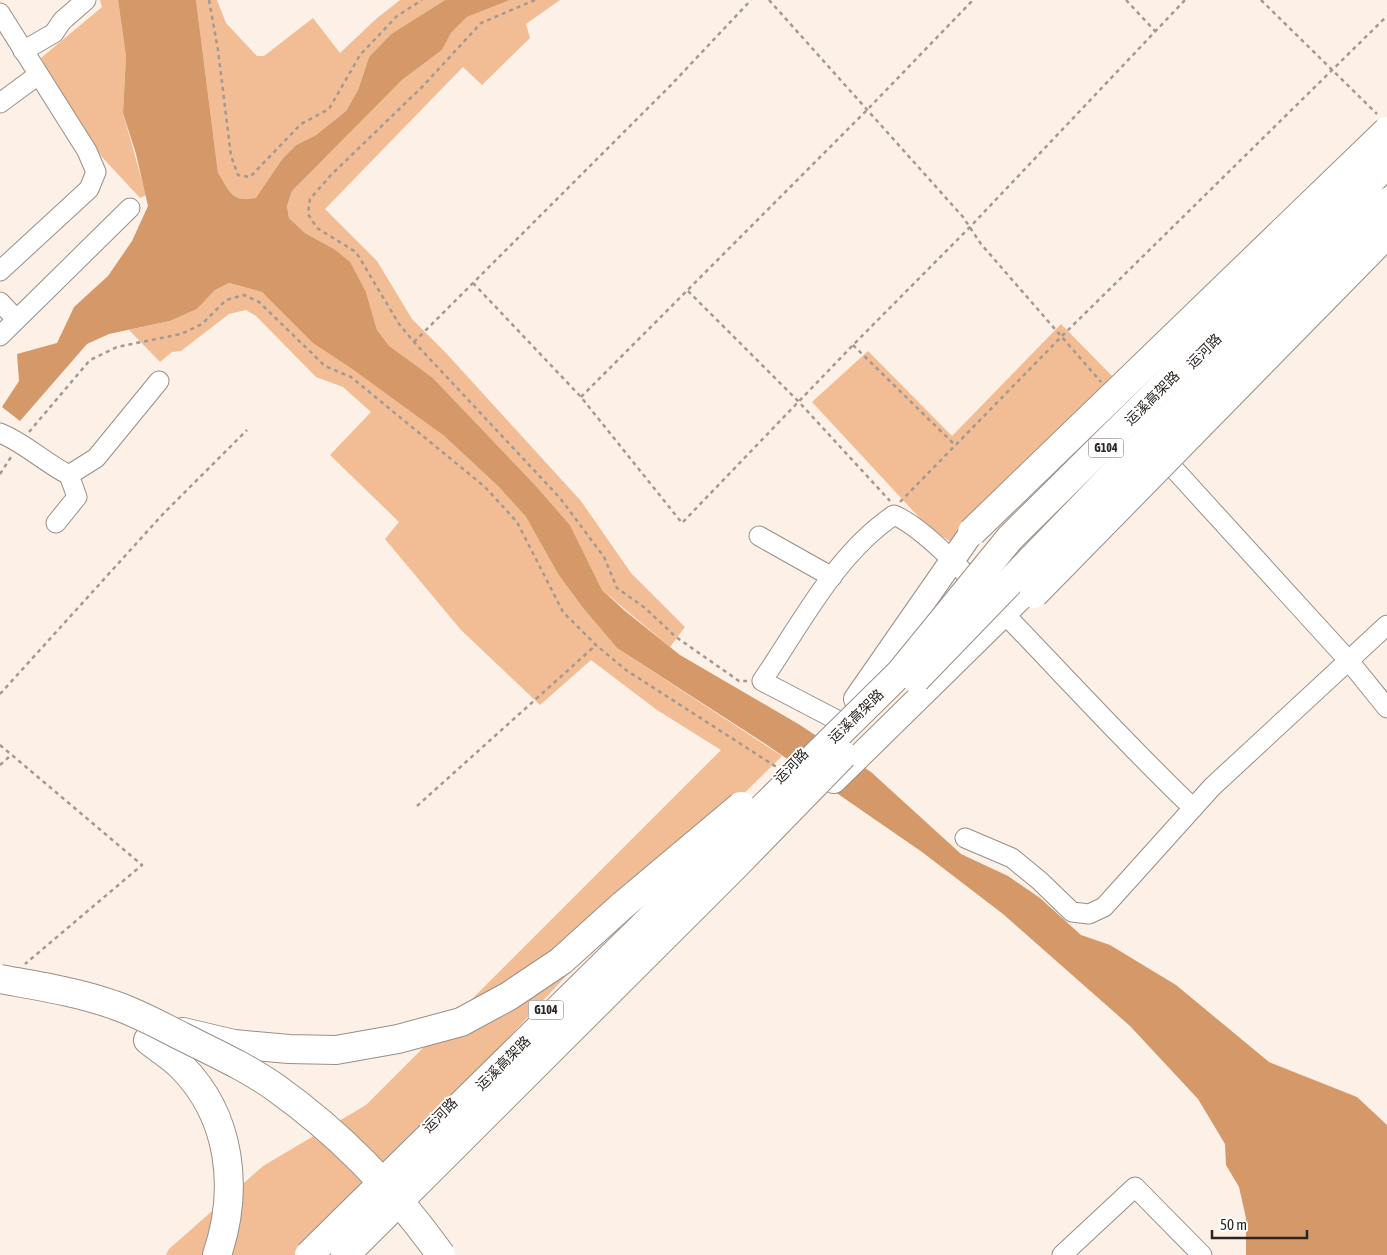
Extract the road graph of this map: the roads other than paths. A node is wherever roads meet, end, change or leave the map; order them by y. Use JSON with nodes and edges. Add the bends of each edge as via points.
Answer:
{"nodes":[{"id":1,"x":86,"y":0,"type":"edge"},
{"id":2,"x":0,"y":13,"type":"edge"},
{"id":3,"x":23,"y":51,"type":"junction"},
{"id":4,"x":38,"y":75,"type":"junction"},
{"id":5,"x":0,"y":103,"type":"edge"},
{"id":6,"x":1384,"y":124,"type":"edge"},
{"id":7,"x":1387,"y":164,"type":"edge"},
{"id":8,"x":1387,"y":170,"type":"edge"},
{"id":9,"x":1387,"y":202,"type":"edge"},
{"id":10,"x":130,"y":208,"type":"dead end"},
{"id":11,"x":1387,"y":235,"type":"edge"},
{"id":12,"x":0,"y":271,"type":"edge"},
{"id":13,"x":0,"y":302,"type":"edge"},
{"id":14,"x":16,"y":319,"type":"junction"},
{"id":15,"x":0,"y":336,"type":"edge"},
{"id":16,"x":159,"y":381,"type":"dead end"},
{"id":17,"x":0,"y":432,"type":"edge"},
{"id":18,"x":1165,"y":458,"type":"junction"},
{"id":19,"x":70,"y":475,"type":"junction"},
{"id":20,"x":56,"y":523,"type":"dead end"},
{"id":21,"x":972,"y":532,"type":"joint"},
{"id":22,"x":759,"y":536,"type":"dead end"},
{"id":23,"x":952,"y":562,"type":"junction"},
{"id":24,"x":832,"y":576,"type":"junction"},
{"id":25,"x":973,"y":582,"type":"junction"},
{"id":26,"x":1034,"y":594,"type":"joint"},
{"id":27,"x":1006,"y":616,"type":"junction"},
{"id":28,"x":1387,"y":625,"type":"edge"},
{"id":29,"x":1349,"y":661,"type":"junction"},
{"id":30,"x":900,"y":673,"type":"junction"},
{"id":31,"x":856,"y":699,"type":"junction"},
{"id":32,"x":1387,"y":708,"type":"edge"},
{"id":33,"x":831,"y":724,"type":"junction"},
{"id":34,"x":1193,"y":808,"type":"junction"},
{"id":35,"x":965,"y":838,"type":"dead end"},
{"id":36,"x":11,"y":973,"type":"edge"},
{"id":37,"x":0,"y":993,"type":"edge"},
{"id":38,"x":158,"y":1035,"type":"junction"},
{"id":39,"x":377,"y":1223,"type":"junction"},
{"id":40,"x":217,"y":1255,"type":"edge"},
{"id":41,"x":300,"y":1255,"type":"edge"},
{"id":42,"x":310,"y":1255,"type":"edge"},
{"id":43,"x":345,"y":1255,"type":"edge"},
{"id":44,"x":360,"y":1255,"type":"edge"},
{"id":45,"x":422,"y":1255,"type":"edge"},
{"id":46,"x":441,"y":1255,"type":"edge"},
{"id":47,"x":1062,"y":1255,"type":"edge"},
{"id":48,"x":1202,"y":1255,"type":"edge"}],
"edges":[{"from":1,"to":3,"type":"street","via":[[62,21],[54,33]]},
{"from":2,"to":3,"type":"street"},
{"from":3,"to":4,"type":"street"},
{"from":4,"to":5,"type":"street"},
{"from":4,"to":12,"type":"street","via":[[87,151],[96,172],[89,189]]},
{"from":6,"to":21,"type":"highway","bridge":true},
{"from":7,"to":30,"type":"highway","name":"运溪高架路","bridge":true,"via":[[1010,538]]},
{"from":8,"to":25,"type":"main road","name":"运河路","number":"G104"},
{"from":9,"to":39,"type":"highway","name":"运溪高架路","bridge":true,"via":[[1116,472],[732,869]]},
{"from":10,"to":14,"type":"street"},
{"from":11,"to":18,"type":"main road"},
{"from":11,"to":26,"type":"highway","bridge":true},
{"from":13,"to":14,"type":"street"},
{"from":14,"to":15,"type":"street"},
{"from":16,"to":19,"type":"street","via":[[96,458]]},
{"from":17,"to":19,"type":"street"},
{"from":18,"to":27,"type":"main road"},
{"from":18,"to":29,"type":"street"},
{"from":19,"to":20,"type":"street","via":[[77,498]]},
{"from":21,"to":23,"type":"main road"},
{"from":22,"to":24,"type":"street"},
{"from":23,"to":24,"type":"street","via":[[908,521],[894,515],[875,528]]},
{"from":23,"to":25,"type":"street"},
{"from":23,"to":31,"type":"main road"},
{"from":24,"to":33,"type":"street","via":[[762,681]]},
{"from":25,"to":27,"type":"street"},
{"from":25,"to":31,"type":"main road","name":"运河路","number":"G104"},
{"from":26,"to":27,"type":"main road"},
{"from":27,"to":34,"type":"street"},
{"from":27,"to":44,"type":"main road","via":[[865,750]]},
{"from":28,"to":29,"type":"street"},
{"from":29,"to":32,"type":"street"},
{"from":29,"to":34,"type":"street"},
{"from":30,"to":38,"type":"highway","bridge":true,"via":[[623,905],[561,961],[509,996],[461,1022],[398,1039],[336,1050],[234,1044],[198,1034]]},
{"from":30,"to":42,"type":"highway","name":"运溪高架路","bridge":true},
{"from":31,"to":33,"type":"main road","name":"运河路","number":"G104"},
{"from":33,"to":41,"type":"main road","name":"运河路","number":"G104"},
{"from":34,"to":35,"type":"street","via":[[1104,906],[1089,914],[1072,912],[1012,858]]},
{"from":36,"to":38,"type":"highway","bridge":true,"via":[[114,1005]]},
{"from":37,"to":38,"type":"highway","via":[[75,1009]]},
{"from":38,"to":40,"type":"highway","via":[[201,1091],[216,1118],[226,1153],[230,1201]]},
{"from":38,"to":45,"type":"highway","bridge":true,"via":[[208,1062],[302,1125],[402,1229]]},
{"from":38,"to":46,"type":"highway","bridge":true,"via":[[223,1057],[275,1088],[312,1116],[418,1223]]},
{"from":39,"to":43,"type":"highway","name":"运溪高架路","bridge":true},
{"from":39,"to":44,"type":"highway","bridge":true},
{"from":47,"to":48,"type":"street","via":[[1136,1187]]}]}
